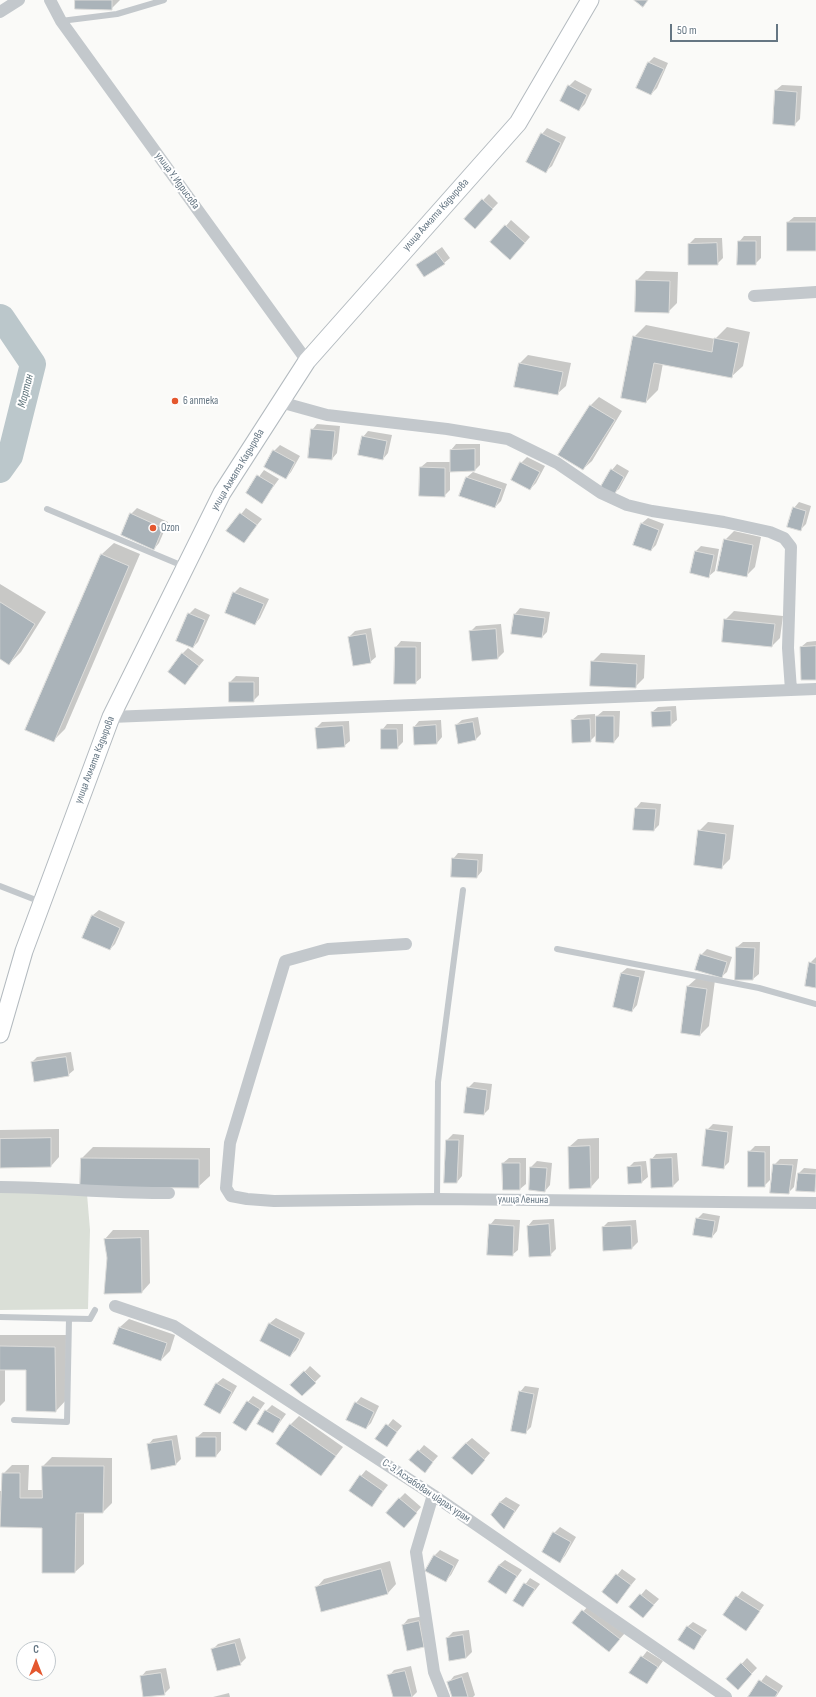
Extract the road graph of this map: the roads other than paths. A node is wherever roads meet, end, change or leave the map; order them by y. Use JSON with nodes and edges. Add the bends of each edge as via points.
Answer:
{"nodes":[{"id":1,"x":19,"y":0,"type":"edge"},
{"id":2,"x":50,"y":0,"type":"edge"},
{"id":3,"x":164,"y":0,"type":"edge"},
{"id":4,"x":590,"y":0,"type":"edge"},
{"id":5,"x":0,"y":12,"type":"edge"},
{"id":6,"x":61,"y":21,"type":"junction"},
{"id":7,"x":816,"y":292,"type":"edge"},
{"id":8,"x":754,"y":296,"type":"dead end"},
{"id":9,"x":307,"y":361,"type":"junction"},
{"id":10,"x":280,"y":402,"type":"junction"},
{"id":11,"x":47,"y":509,"type":"dead end"},
{"id":12,"x":185,"y":567,"type":"junction"},
{"id":13,"x":816,"y":689,"type":"edge"},
{"id":14,"x":791,"y":690,"type":"junction"},
{"id":15,"x":111,"y":717,"type":"junction"},
{"id":16,"x":0,"y":886,"type":"edge"},
{"id":17,"x":463,"y":890,"type":"dead end"},
{"id":18,"x":42,"y":902,"type":"junction"},
{"id":19,"x":406,"y":944,"type":"dead end"},
{"id":20,"x":557,"y":950,"type":"dead end"},
{"id":21,"x":816,"y":1004,"type":"edge"},
{"id":22,"x":0,"y":1034,"type":"edge"},
{"id":23,"x":0,"y":1187,"type":"edge"},
{"id":24,"x":169,"y":1193,"type":"dead end"},
{"id":25,"x":437,"y":1199,"type":"junction"},
{"id":26,"x":816,"y":1203,"type":"edge"},
{"id":27,"x":115,"y":1306,"type":"dead end"},
{"id":28,"x":95,"y":1310,"type":"dead end"},
{"id":29,"x":0,"y":1318,"type":"edge"},
{"id":30,"x":69,"y":1319,"type":"junction"},
{"id":31,"x":14,"y":1420,"type":"dead end"},
{"id":32,"x":433,"y":1495,"type":"junction"},
{"id":33,"x":444,"y":1697,"type":"edge"},
{"id":34,"x":726,"y":1697,"type":"edge"}],
"edges":[{"from":1,"to":5,"type":"street"},
{"from":2,"to":6,"type":"street","name":"улица У. Идрисова"},
{"from":3,"to":6,"type":"lane","via":[[117,14]]},
{"from":4,"to":9,"type":"main road","name":"улица Ахмата Кадырова","via":[[518,124]]},
{"from":6,"to":9,"type":"street","name":"улица У. Идрисова"},
{"from":7,"to":8,"type":"street"},
{"from":9,"to":10,"type":"main road","name":"улица Ахмата Кадырова"},
{"from":10,"to":12,"type":"main road","name":"улица Ахмата Кадырова","via":[[222,492]]},
{"from":10,"to":14,"type":"street","via":[[327,415],[508,439],[557,463],[601,493],[627,505],[724,522],[770,532],[784,538],[791,547],[788,648]]},
{"from":11,"to":12,"type":"lane"},
{"from":12,"to":15,"type":"main road","name":"улица Ахмата Кадырова"},
{"from":13,"to":14,"type":"street"},
{"from":14,"to":15,"type":"street"},
{"from":15,"to":18,"type":"main road","name":"улица Ахмата Кадырова"},
{"from":16,"to":18,"type":"lane"},
{"from":17,"to":25,"type":"lane","via":[[438,1082]]},
{"from":18,"to":22,"type":"main road","name":"улица Ахмата Кадырова","via":[[24,951]]},
{"from":19,"to":25,"type":"street","name":"улица Ленина","via":[[328,950],[284,960],[230,1143],[226,1188],[231,1196],[274,1201]]},
{"from":20,"to":21,"type":"lane","via":[[759,988]]},
{"from":23,"to":24,"type":"street"},
{"from":25,"to":26,"type":"street","name":"улица Ленина"},
{"from":27,"to":32,"type":"street","name":"С-Э. Асхабован цIарах урам","via":[[174,1326]]},
{"from":28,"to":30,"type":"lane","via":[[90,1319]]},
{"from":29,"to":30,"type":"lane"},
{"from":30,"to":31,"type":"lane","via":[[67,1422]]},
{"from":32,"to":33,"type":"street","via":[[416,1552],[434,1672]]},
{"from":32,"to":34,"type":"street","name":"С-Э. Асхабован цIарах урам"}]}
